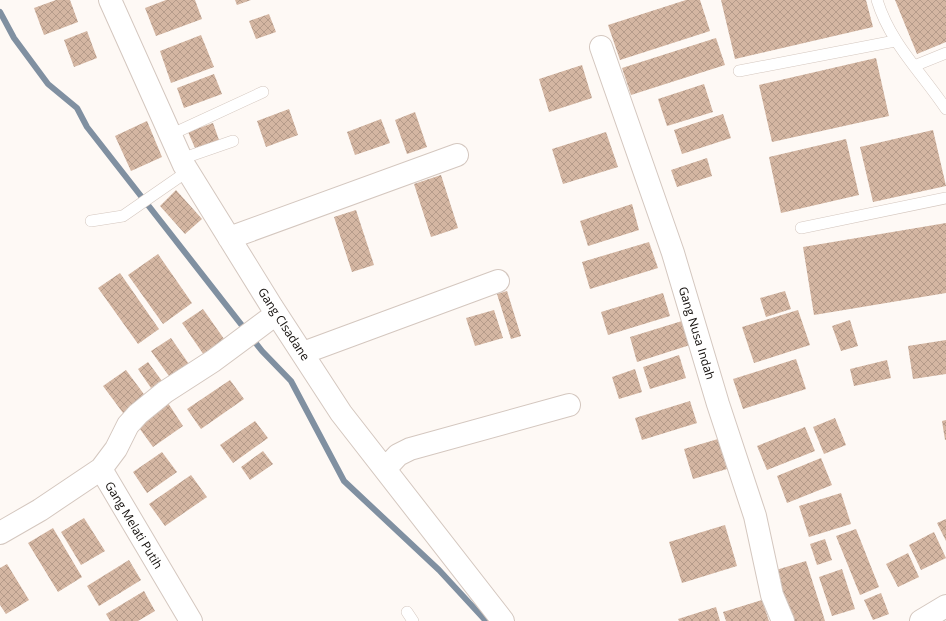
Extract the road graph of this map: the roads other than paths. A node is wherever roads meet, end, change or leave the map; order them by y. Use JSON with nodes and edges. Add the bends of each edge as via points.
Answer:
{"nodes":[{"id":1,"x":110,"y":0,"type":"edge"},
{"id":2,"x":877,"y":0,"type":"edge"},
{"id":3,"x":895,"y":41,"type":"junction"},
{"id":4,"x":601,"y":47,"type":"dead end"},
{"id":5,"x":946,"y":53,"type":"edge"},
{"id":6,"x":914,"y":66,"type":"junction"},
{"id":7,"x":739,"y":71,"type":"dead end"},
{"id":8,"x":263,"y":92,"type":"dead end"},
{"id":9,"x":946,"y":109,"type":"edge"},
{"id":10,"x":170,"y":135,"type":"junction"},
{"id":11,"x":233,"y":141,"type":"dead end"},
{"id":12,"x":457,"y":155,"type":"dead end"},
{"id":13,"x":184,"y":165,"type":"junction"},
{"id":14,"x":946,"y":198,"type":"edge"},
{"id":15,"x":91,"y":220,"type":"dead end"},
{"id":16,"x":801,"y":228,"type":"dead end"},
{"id":17,"x":229,"y":238,"type":"junction"},
{"id":18,"x":498,"y":281,"type":"dead end"},
{"id":19,"x":276,"y":314,"type":"junction"},
{"id":20,"x":303,"y":353,"type":"junction"},
{"id":21,"x":569,"y":404,"type":"dead end"},
{"id":22,"x":101,"y":469,"type":"junction"},
{"id":23,"x":385,"y":469,"type":"junction"},
{"id":24,"x":0,"y":533,"type":"edge"},
{"id":25,"x":946,"y":606,"type":"edge"},
{"id":26,"x":191,"y":621,"type":"edge"},
{"id":27,"x":503,"y":621,"type":"edge"},
{"id":28,"x":783,"y":621,"type":"edge"},
{"id":29,"x":921,"y":621,"type":"edge"}],
"edges":[{"from":1,"to":10,"type":"main road","name":"Gang CIsadane"},
{"from":2,"to":3,"type":"lane"},
{"from":3,"to":6,"type":"lane"},
{"from":3,"to":7,"type":"lane"},
{"from":4,"to":28,"type":"main road","name":"Gang Nusa Indah","via":[[673,253],[755,516],[772,595]]},
{"from":5,"to":6,"type":"lane"},
{"from":6,"to":9,"type":"lane"},
{"from":8,"to":10,"type":"lane"},
{"from":10,"to":13,"type":"main road","name":"Gang CIsadane"},
{"from":11,"to":13,"type":"lane"},
{"from":12,"to":17,"type":"main road"},
{"from":13,"to":15,"type":"lane","via":[[140,206],[123,216]]},
{"from":13,"to":17,"type":"main road","name":"Gang CIsadane"},
{"from":14,"to":16,"type":"lane"},
{"from":17,"to":19,"type":"main road","name":"Gang CIsadane"},
{"from":18,"to":20,"type":"main road"},
{"from":19,"to":20,"type":"main road","name":"Gang CIsadane"},
{"from":19,"to":22,"type":"main road","via":[[138,414],[128,425],[116,449]]},
{"from":20,"to":23,"type":"main road","name":"Gang CIsadane","via":[[341,413]]},
{"from":21,"to":23,"type":"main road","via":[[410,449],[398,456]]},
{"from":22,"to":24,"type":"main road","name":"Gang Melati Putih"},
{"from":22,"to":26,"type":"main road","name":"Gang Melati Putih"},
{"from":23,"to":27,"type":"main road","name":"Gang CIsadane"},
{"from":25,"to":29,"type":"main road"}]}
